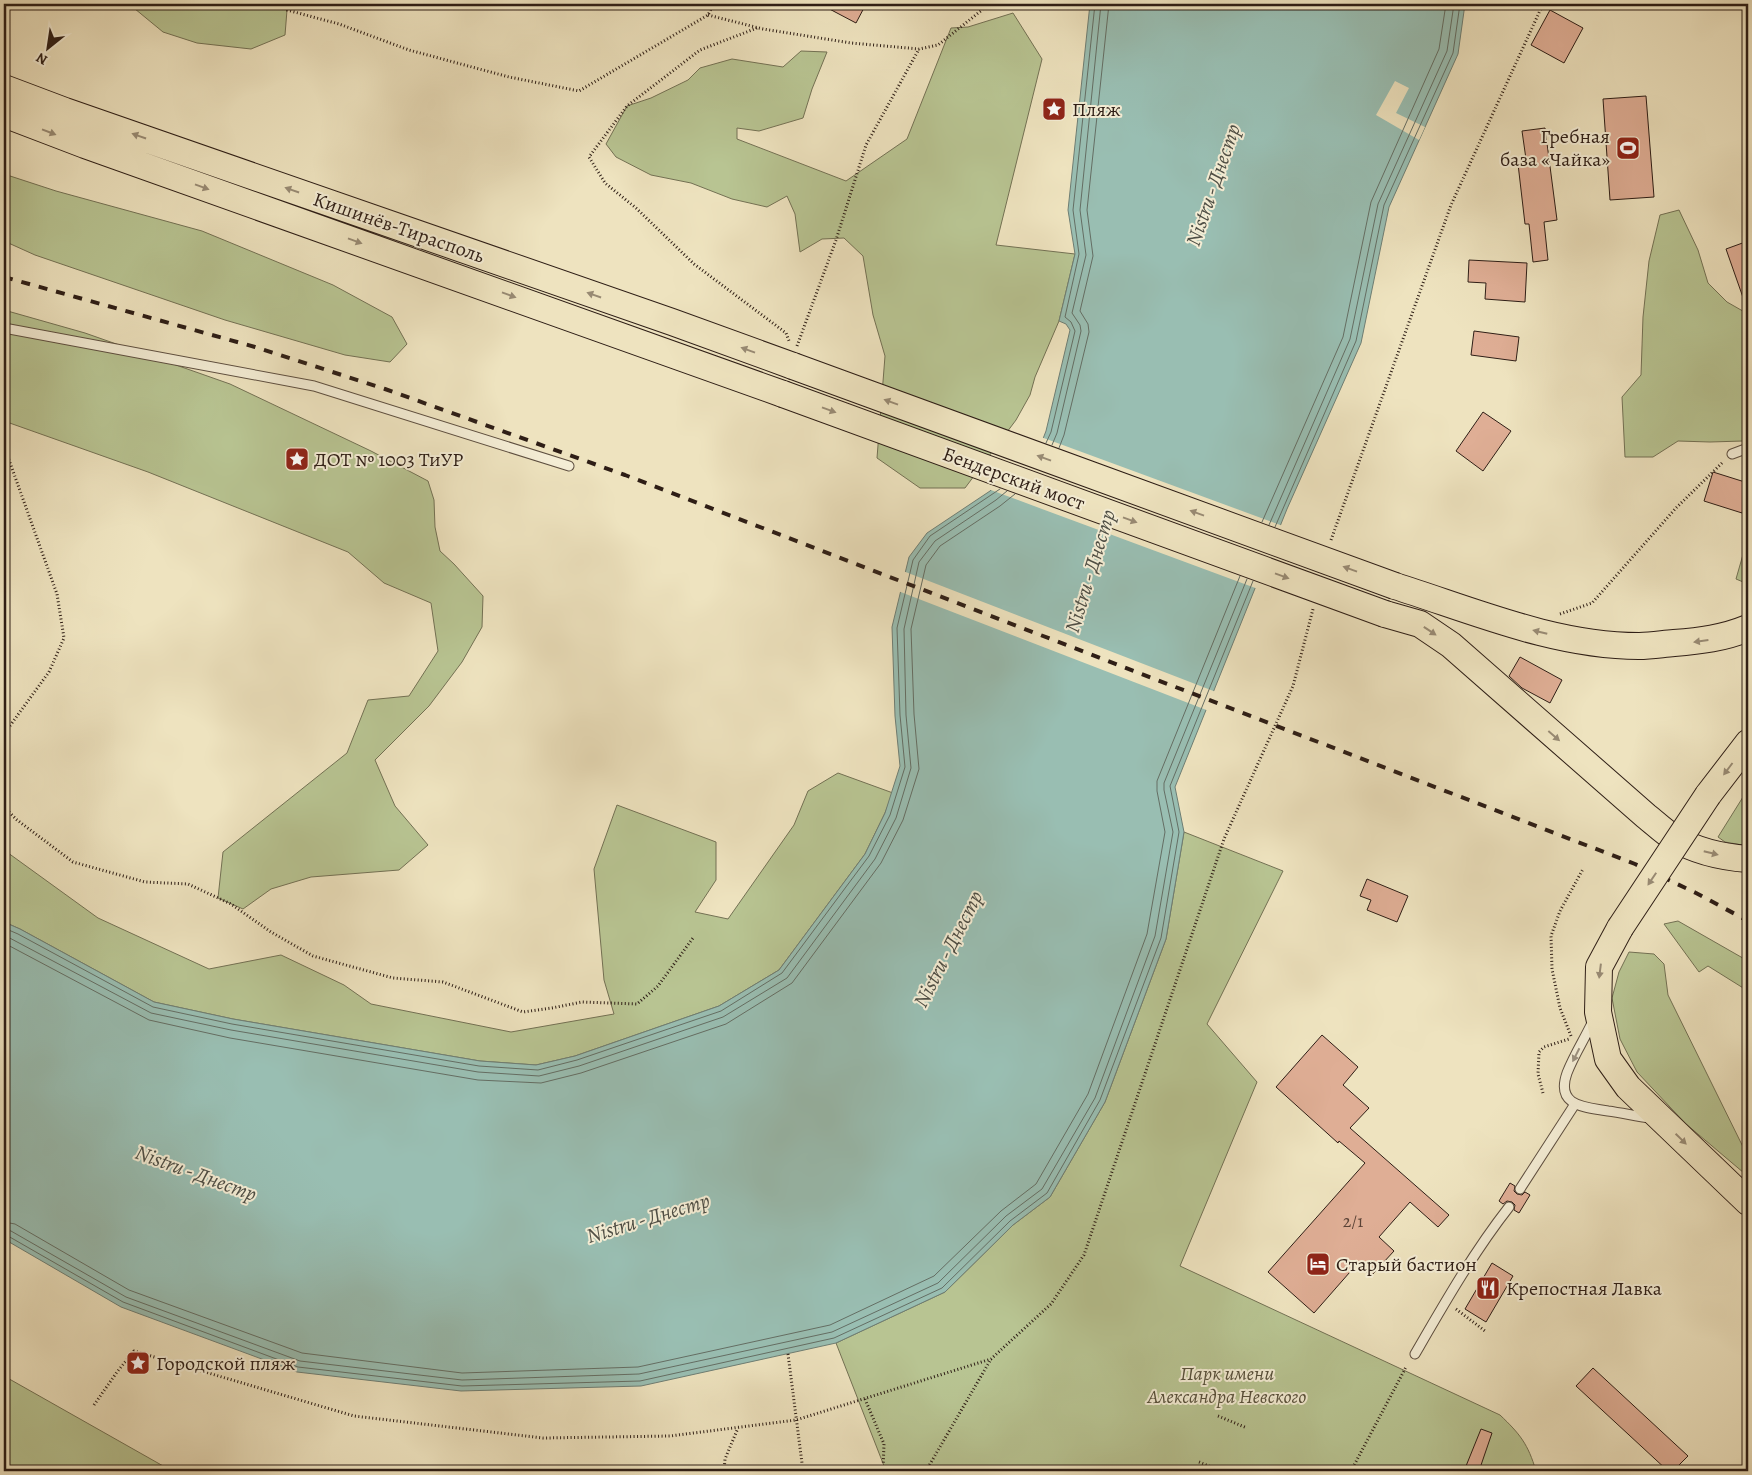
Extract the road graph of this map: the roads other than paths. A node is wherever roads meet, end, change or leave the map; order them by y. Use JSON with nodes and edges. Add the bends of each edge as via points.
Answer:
{"nodes":[{"id":1,"x":4,"y":88,"type":"edge"},
{"id":2,"x":4,"y":114,"type":"edge"},
{"id":3,"x":4,"y":328,"type":"edge"},
{"id":4,"x":793,"y":362,"type":"joint"},
{"id":5,"x":783,"y":394,"type":"joint"},
{"id":6,"x":1748,"y":448,"type":"edge"},
{"id":7,"x":1732,"y":454,"type":"road end"},
{"id":8,"x":569,"y":466,"type":"dead end"},
{"id":9,"x":1748,"y":628,"type":"edge"},
{"id":10,"x":1748,"y":743,"type":"edge"},
{"id":11,"x":1748,"y":859,"type":"edge"},
{"id":12,"x":1598,"y":1012,"type":"junction"},
{"id":13,"x":1575,"y":1104,"type":"junction"},
{"id":14,"x":1662,"y":1120,"type":"junction"},
{"id":15,"x":1520,"y":1189,"type":"dead end"},
{"id":16,"x":1748,"y":1202,"type":"edge"},
{"id":17,"x":1509,"y":1207,"type":"dead end"},
{"id":18,"x":1415,"y":1354,"type":"dead end"}],
"edges":[{"from":4,"to":1,"type":"main road","name":"Кишинёв-Тирасполь","one_way":true},
{"from":2,"to":5,"type":"main road","name":"Кишинёв-Тирасполь","one_way":true},
{"from":3,"to":8,"type":"lane","via":[[314,386]]},
{"from":9,"to":4,"type":"main road","name":"Бендерский мост","one_way":true,"bridge":true,"via":[[1705,641],[1640,646],[1595,642],[1525,628],[1395,586]]},
{"from":5,"to":11,"type":"main road","name":"Бендерский мост","one_way":true,"bridge":true,"via":[[1420,624],[1451,645],[1673,838],[1706,853]]},
{"from":6,"to":7,"type":"lane"},
{"from":10,"to":12,"type":"main road","one_way":true,"bridge":true,"via":[[1708,795],[1620,928],[1599,967]]},
{"from":12,"to":13,"type":"lane","one_way":true,"via":[[1568,1073],[1565,1085]]},
{"from":12,"to":14,"type":"main road","via":[[1608,1059],[1628,1087]]},
{"from":13,"to":14,"type":"lane"},
{"from":13,"to":15,"type":"lane"},
{"from":14,"to":16,"type":"main road","one_way":true},
{"from":17,"to":18,"type":"lane"}]}
